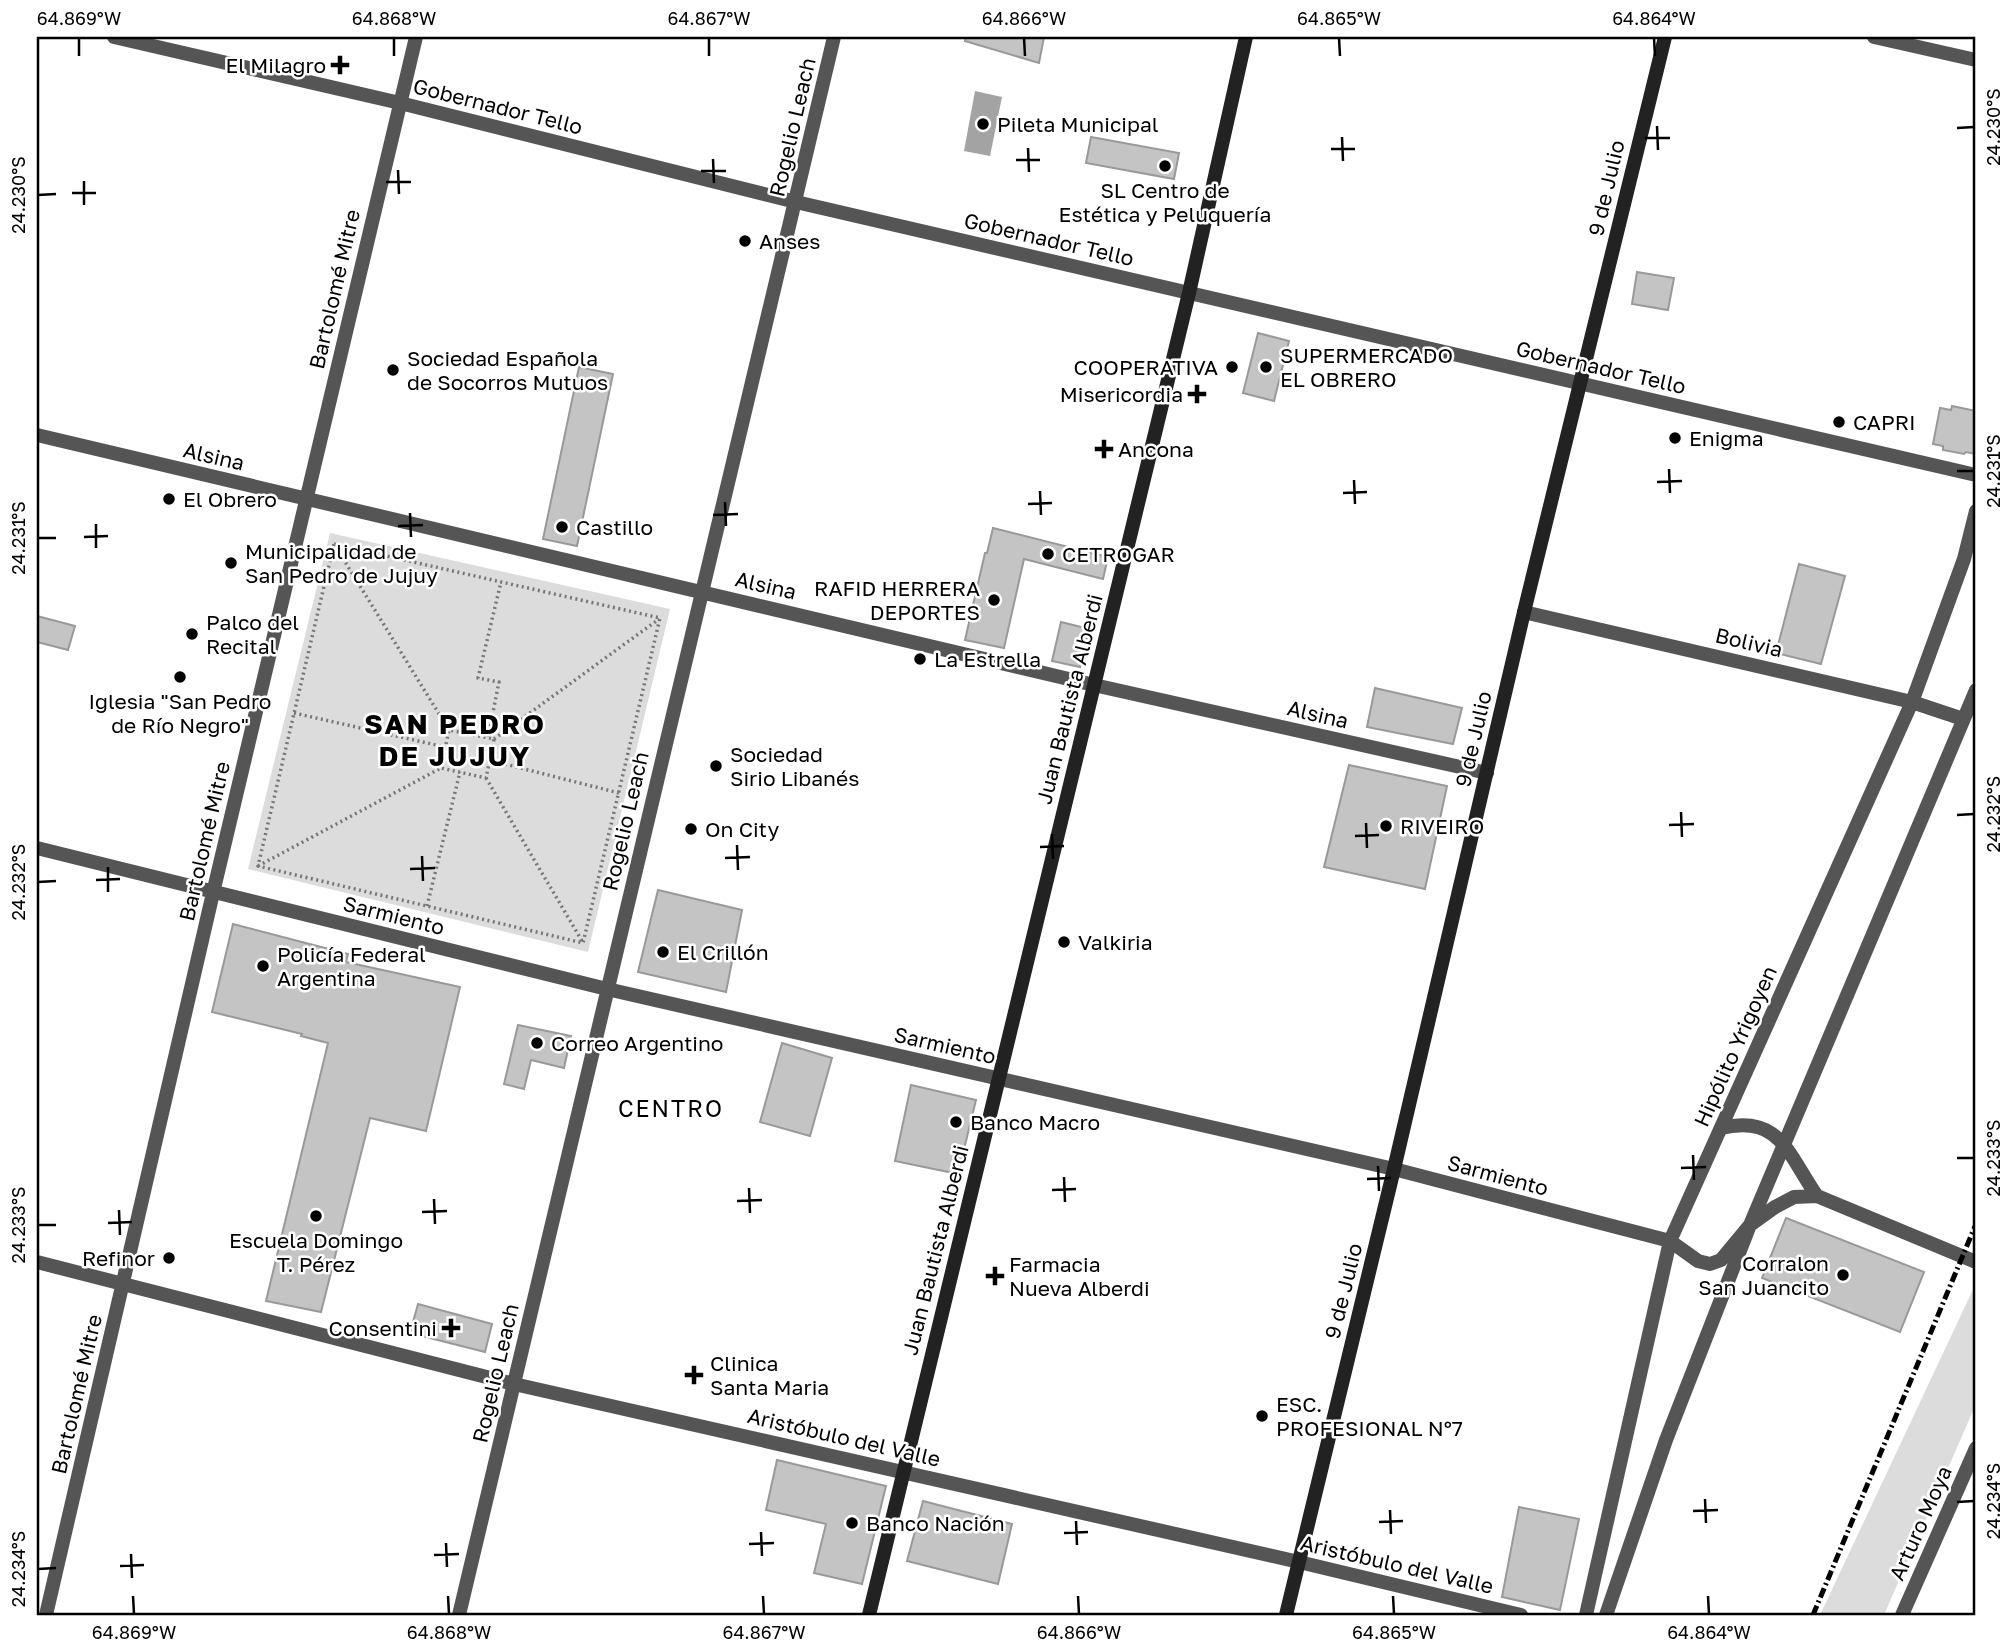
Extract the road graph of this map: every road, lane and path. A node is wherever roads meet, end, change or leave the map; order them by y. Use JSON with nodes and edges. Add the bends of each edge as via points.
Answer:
{"nodes":[{"id":1,"x":114,"y":37,"type":"edge"},
{"id":2,"x":416,"y":37,"type":"edge"},
{"id":3,"x":834,"y":37,"type":"edge"},
{"id":4,"x":1247,"y":37,"type":"edge"},
{"id":5,"x":1665,"y":37,"type":"edge"},
{"id":6,"x":1874,"y":37,"type":"edge"},
{"id":7,"x":1976,"y":60,"type":"edge"},
{"id":8,"x":400,"y":103,"type":"junction"},
{"id":9,"x":796,"y":202,"type":"junction"},
{"id":10,"x":1189,"y":293,"type":"junction"},
{"id":11,"x":1581,"y":384,"type":"junction"},
{"id":12,"x":37,"y":435,"type":"edge"},
{"id":13,"x":1976,"y":475,"type":"edge"},
{"id":14,"x":306,"y":499,"type":"junction"},
{"id":15,"x":1976,"y":511,"type":"edge"},
{"id":16,"x":334,"y":544,"type":"junction"},
{"id":17,"x":1970,"y":561,"type":"edge"},
{"id":18,"x":501,"y":582,"type":"junction"},
{"id":19,"x":702,"y":592,"type":"junction"},
{"id":20,"x":1524,"y":612,"type":"junction"},
{"id":21,"x":660,"y":618,"type":"junction"},
{"id":22,"x":1094,"y":685,"type":"junction"},
{"id":23,"x":1976,"y":690,"type":"edge"},
{"id":24,"x":1912,"y":702,"type":"junction"},
{"id":25,"x":294,"y":713,"type":"junction"},
{"id":26,"x":1963,"y":719,"type":"junction"},
{"id":27,"x":449,"y":730,"type":"junction"},
{"id":28,"x":487,"y":738,"type":"junction"},
{"id":29,"x":494,"y":739,"type":"junction"},
{"id":30,"x":445,"y":747,"type":"junction"},
{"id":31,"x":489,"y":760,"type":"junction"},
{"id":32,"x":441,"y":768,"type":"junction"},
{"id":33,"x":460,"y":772,"type":"junction"},
{"id":34,"x":1487,"y":773,"type":"junction"},
{"id":35,"x":486,"y":778,"type":"junction"},
{"id":36,"x":619,"y":793,"type":"junction"},
{"id":37,"x":37,"y":848,"type":"edge"},
{"id":38,"x":258,"y":866,"type":"junction"},
{"id":39,"x":213,"y":892,"type":"junction"},
{"id":40,"x":427,"y":906,"type":"junction"},
{"id":41,"x":583,"y":943,"type":"junction"},
{"id":42,"x":607,"y":989,"type":"junction"},
{"id":43,"x":998,"y":1079,"type":"junction"},
{"id":44,"x":1721,"y":1128,"type":"junction"},
{"id":45,"x":1784,"y":1143,"type":"junction"},
{"id":46,"x":1394,"y":1170,"type":"junction"},
{"id":47,"x":1817,"y":1196,"type":"junction"},
{"id":48,"x":1750,"y":1225,"type":"junction"},
{"id":49,"x":1670,"y":1241,"type":"junction"},
{"id":50,"x":37,"y":1262,"type":"edge"},
{"id":51,"x":1976,"y":1262,"type":"edge"},
{"id":52,"x":123,"y":1284,"type":"junction"},
{"id":53,"x":514,"y":1384,"type":"junction"},
{"id":54,"x":1976,"y":1448,"type":"edge"},
{"id":55,"x":902,"y":1472,"type":"junction"},
{"id":56,"x":1299,"y":1562,"type":"junction"},
{"id":57,"x":46,"y":1615,"type":"edge"},
{"id":58,"x":458,"y":1615,"type":"edge"},
{"id":59,"x":869,"y":1615,"type":"edge"},
{"id":60,"x":1286,"y":1615,"type":"edge"},
{"id":61,"x":1521,"y":1615,"type":"edge"},
{"id":62,"x":1586,"y":1615,"type":"edge"},
{"id":63,"x":1606,"y":1615,"type":"edge"},
{"id":64,"x":1902,"y":1615,"type":"edge"}],
"edges":[{"from":1,"to":8,"type":"street","name":"Gobernador Tello"},
{"from":2,"to":8,"type":"street","name":"Bartolomé Mitre"},
{"from":3,"to":9,"type":"street","name":"Rogelio Leach"},
{"from":4,"to":10,"type":"main road","name":"Juan Bautista Alberdi"},
{"from":5,"to":11,"type":"main road","name":"9 de Julio"},
{"from":6,"to":7,"type":"street"},
{"from":8,"to":9,"type":"street","name":"Gobernador Tello"},
{"from":8,"to":14,"type":"street","name":"Bartolomé Mitre"},
{"from":9,"to":10,"type":"street","name":"Gobernador Tello"},
{"from":9,"to":19,"type":"street","name":"Rogelio Leach"},
{"from":10,"to":11,"type":"street","name":"Gobernador Tello"},
{"from":10,"to":22,"type":"main road","name":"Juan Bautista Alberdi"},
{"from":11,"to":13,"type":"street","name":"Gobernador Tello"},
{"from":11,"to":20,"type":"main road","name":"9 de Julio"},
{"from":12,"to":14,"type":"street","name":"Alsina"},
{"from":14,"to":19,"type":"street","name":"Alsina"},
{"from":14,"to":39,"type":"street","name":"Bartolomé Mitre"},
{"from":15,"to":17,"type":"street","name":"Hipólito Yrigoyen"},
{"from":16,"to":18,"type":"path"},
{"from":16,"to":25,"type":"path"},
{"from":16,"to":27,"type":"path"},
{"from":17,"to":24,"type":"street","name":"Hipólito Yrigoyen"},
{"from":18,"to":21,"type":"path"},
{"from":18,"to":28,"type":"path","via":[[478,678],[499,682]]},
{"from":19,"to":22,"type":"street","name":"Alsina"},
{"from":19,"to":42,"type":"street","name":"Rogelio Leach"},
{"from":20,"to":24,"type":"street","name":"Bolivia"},
{"from":20,"to":34,"type":"main road","name":"9 de Julio"},
{"from":21,"to":29,"type":"path"},
{"from":21,"to":36,"type":"path"},
{"from":22,"to":34,"type":"street","name":"Alsina"},
{"from":22,"to":43,"type":"main road","name":"Juan Bautista Alberdi"},
{"from":23,"to":26,"type":"street"},
{"from":24,"to":26,"type":"street","name":"Bolivia"},
{"from":24,"to":44,"type":"street","name":"Hipólito Yrigoyen"},
{"from":25,"to":30,"type":"path"},
{"from":25,"to":38,"type":"path"},
{"from":26,"to":45,"type":"street"},
{"from":27,"to":28,"type":"path"},
{"from":27,"to":30,"type":"path"},
{"from":28,"to":29,"type":"path"},
{"from":29,"to":31,"type":"path"},
{"from":30,"to":32,"type":"path"},
{"from":31,"to":35,"type":"path"},
{"from":31,"to":36,"type":"path"},
{"from":32,"to":33,"type":"path"},
{"from":32,"to":38,"type":"path"},
{"from":33,"to":35,"type":"path"},
{"from":33,"to":40,"type":"path"},
{"from":34,"to":46,"type":"main road","name":"9 de Julio"},
{"from":35,"to":41,"type":"path"},
{"from":36,"to":41,"type":"path"},
{"from":37,"to":39,"type":"street","name":"Sarmiento"},
{"from":38,"to":40,"type":"path"},
{"from":39,"to":42,"type":"street","name":"Sarmiento"},
{"from":39,"to":52,"type":"street","name":"Bartolomé Mitre"},
{"from":40,"to":41,"type":"path"},
{"from":42,"to":43,"type":"street","name":"Sarmiento"},
{"from":42,"to":53,"type":"street","name":"Rogelio Leach"},
{"from":43,"to":46,"type":"street","name":"Sarmiento"},
{"from":43,"to":55,"type":"main road","name":"Juan Bautista Alberdi"},
{"from":44,"to":45,"type":"street","via":[[1753,1125],[1771,1130]]},
{"from":44,"to":49,"type":"street","name":"Hipólito Yrigoyen"},
{"from":45,"to":47,"type":"street"},
{"from":45,"to":48,"type":"street"},
{"from":46,"to":49,"type":"street","name":"Sarmiento"},
{"from":46,"to":56,"type":"main road","name":"9 de Julio"},
{"from":47,"to":48,"type":"street","name":"Sarmiento","via":[[1794,1197]]},
{"from":47,"to":51,"type":"street"},
{"from":48,"to":49,"type":"street","name":"Sarmiento","via":[[1721,1261],[1710,1264]]},
{"from":48,"to":63,"type":"street","via":[[1666,1440]]},
{"from":49,"to":62,"type":"street","name":"Hipólito Yrigoyen"},
{"from":50,"to":52,"type":"street","name":"Aristóbulo del Valle"},
{"from":52,"to":53,"type":"street","name":"Aristóbulo del Valle"},
{"from":52,"to":57,"type":"street","name":"Bartolomé Mitre"},
{"from":53,"to":55,"type":"street","name":"Aristóbulo del Valle"},
{"from":53,"to":58,"type":"street","name":"Rogelio Leach"},
{"from":54,"to":64,"type":"street","name":"Arturo Moya"},
{"from":55,"to":56,"type":"street","name":"Aristóbulo del Valle"},
{"from":55,"to":59,"type":"main road","name":"Juan Bautista Alberdi"},
{"from":56,"to":60,"type":"main road","name":"9 de Julio"},
{"from":56,"to":61,"type":"street","name":"Aristóbulo del Valle"}]}
